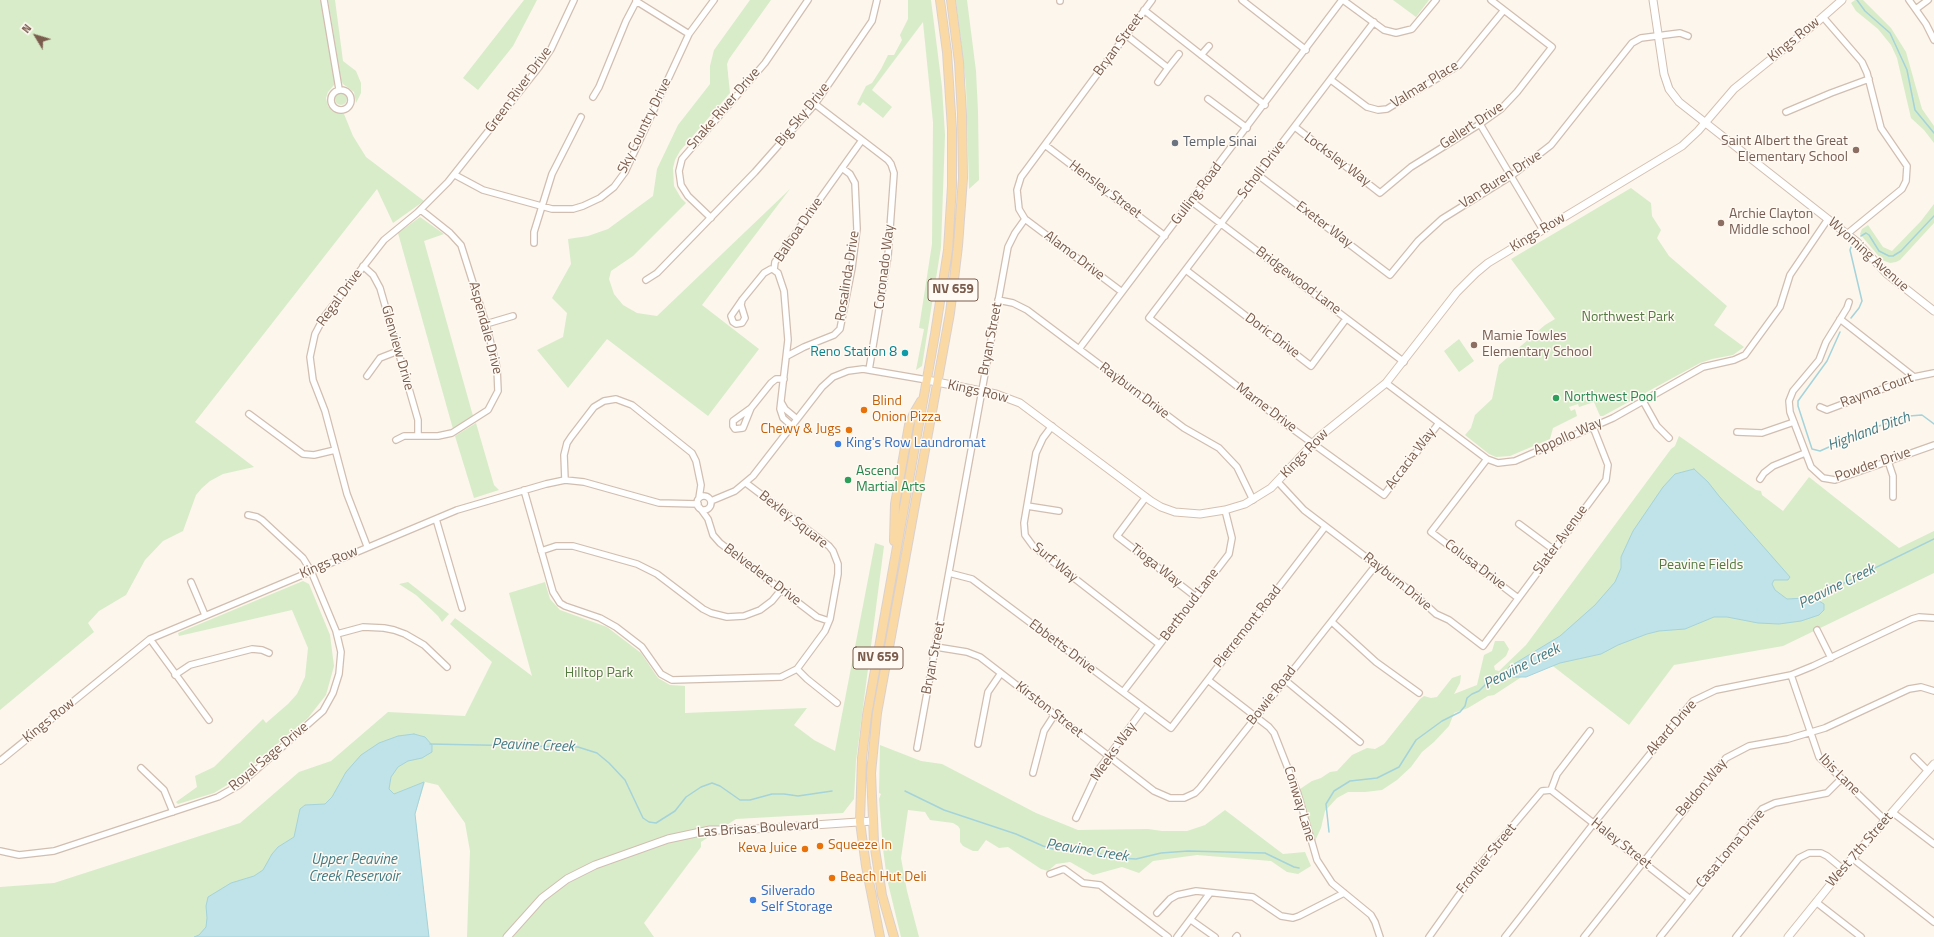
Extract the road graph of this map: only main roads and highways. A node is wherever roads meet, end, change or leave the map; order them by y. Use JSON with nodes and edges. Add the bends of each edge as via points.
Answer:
{"nodes":[{"id":1,"x":940,"y":0,"type":"edge"},
{"id":2,"x":951,"y":0,"type":"edge"},
{"id":3,"x":1653,"y":0,"type":"edge"},
{"id":4,"x":1842,"y":0,"type":"edge"},
{"id":5,"x":1705,"y":123,"type":"junction"},
{"id":6,"x":952,"y":128,"type":"junction"},
{"id":7,"x":963,"y":128,"type":"junction"},
{"id":8,"x":1934,"y":311,"type":"edge"},
{"id":9,"x":927,"y":380,"type":"junction"},
{"id":10,"x":937,"y":382,"type":"junction"},
{"id":11,"x":1932,"y":768,"type":"edge"},
{"id":12,"x":873,"y":821,"type":"junction"},
{"id":13,"x":860,"y":822,"type":"junction"},
{"id":14,"x":507,"y":937,"type":"edge"},
{"id":15,"x":880,"y":937,"type":"edge"},
{"id":16,"x":894,"y":937,"type":"edge"},
{"id":17,"x":1788,"y":937,"type":"edge"}],
"edges":[{"from":1,"to":6,"type":"main road","number":"NV 659","via":[[947,52]]},
{"from":2,"to":7,"type":"main road","number":"NV 659","via":[[959,62]]},
{"from":3,"to":5,"type":"main road","name":"Wyoming Avenue","via":[[1664,74],[1669,89],[1679,102]]},
{"from":4,"to":5,"type":"main road","name":"Kings Row","via":[[1734,89]]},
{"from":5,"to":8,"type":"main road","name":"Wyoming Avenue","via":[[1847,234],[1887,274]]},
{"from":5,"to":10,"type":"main road","name":"Kings Row","via":[[1677,150],[1488,264],[1453,297],[1386,383],[1313,443],[1278,482],[1253,500],[1225,510],[1200,514],[1176,512],[1156,505],[1012,398]]},
{"from":6,"to":7,"type":"main road"},
{"from":6,"to":9,"type":"main road","number":"NV 659","via":[[948,250]]},
{"from":7,"to":10,"type":"main road","number":"NV 659","via":[[963,178],[958,246],[952,300]]},
{"from":9,"to":10,"type":"main road","name":"Kings Row"},
{"from":9,"to":13,"type":"main road","number":"NV 659","via":[[924,397],[911,419],[895,504],[894,568],[867,715],[862,758]]},
{"from":10,"to":12,"type":"main road","number":"NV 659","via":[[877,713],[871,773]]},
{"from":11,"to":17,"type":"main road","name":"West 7th Street","via":[[1852,858]]},
{"from":12,"to":13,"type":"main road","name":"Las Brisas Boulevard"},
{"from":12,"to":16,"type":"main road","number":"NV 659","via":[[878,870]]},
{"from":13,"to":14,"type":"main road","name":"Las Brisas Boulevard","via":[[710,830],[668,839],[595,865],[567,879],[538,902]]},
{"from":13,"to":15,"type":"main road","number":"NV 659"}]}
